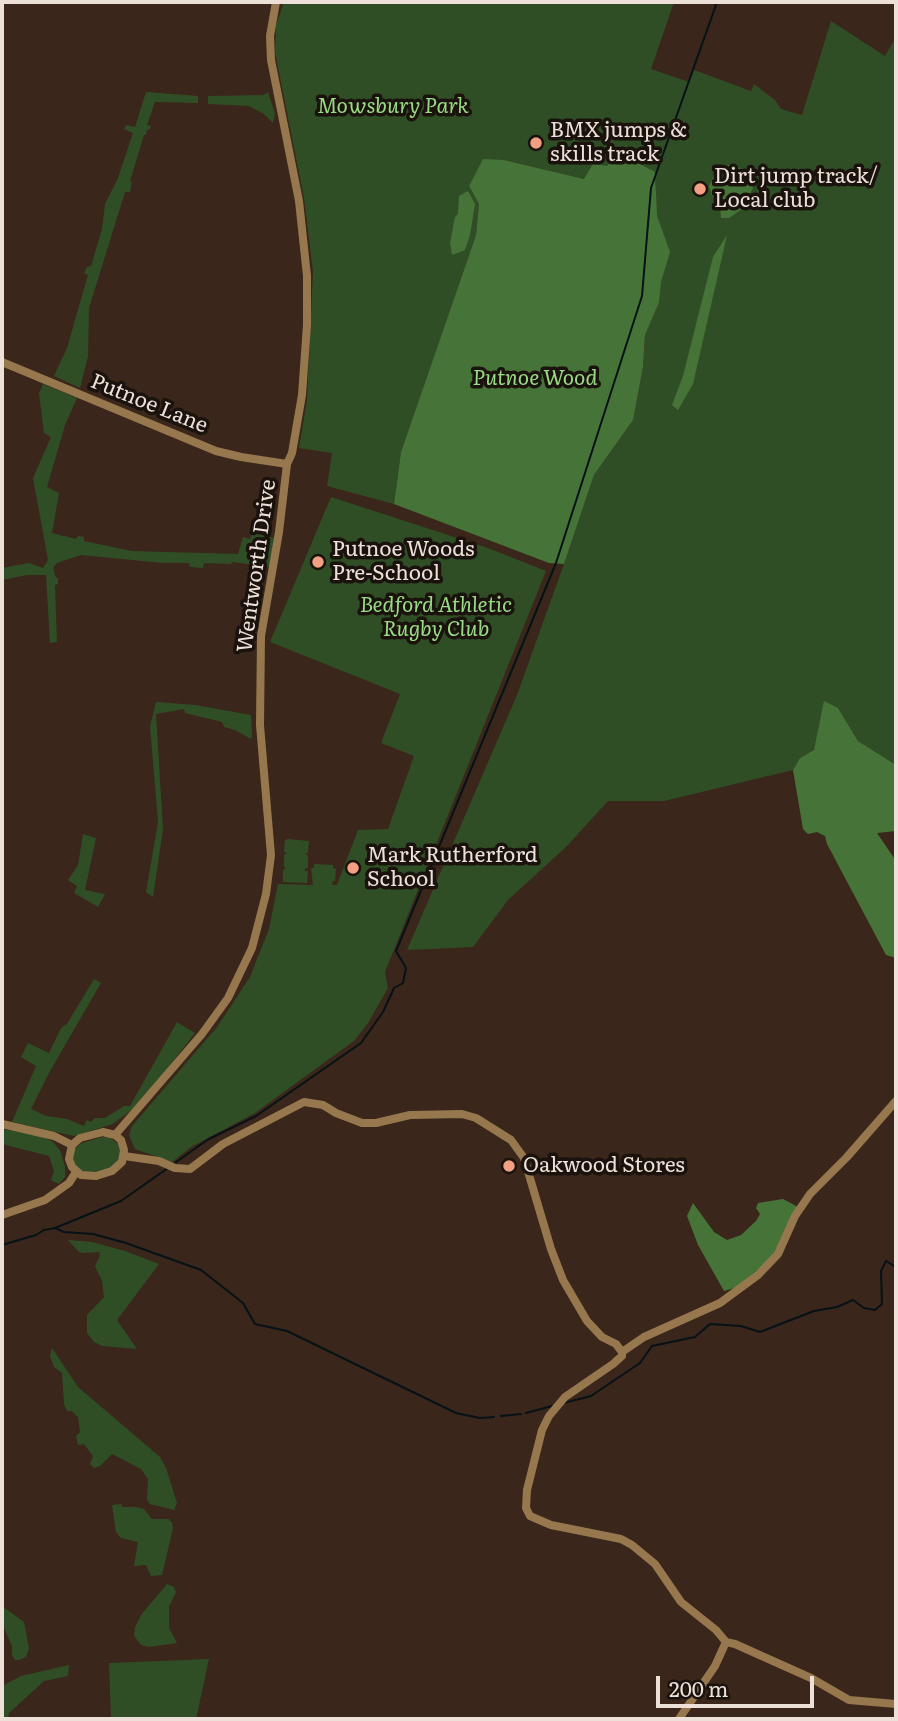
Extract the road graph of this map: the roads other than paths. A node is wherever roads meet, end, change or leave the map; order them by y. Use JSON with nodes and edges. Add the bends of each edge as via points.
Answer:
{"nodes":[{"id":1,"x":276,"y":2,"type":"edge"},
{"id":2,"x":2,"y":362,"type":"edge"},
{"id":3,"x":287,"y":464,"type":"junction"},
{"id":4,"x":896,"y":1101,"type":"edge"},
{"id":5,"x":2,"y":1124,"type":"edge"},
{"id":6,"x":115,"y":1135,"type":"junction"},
{"id":7,"x":72,"y":1145,"type":"junction"},
{"id":8,"x":124,"y":1156,"type":"junction"},
{"id":9,"x":76,"y":1172,"type":"junction"},
{"id":10,"x":2,"y":1215,"type":"edge"},
{"id":11,"x":622,"y":1352,"type":"junction"},
{"id":12,"x":726,"y":1642,"type":"junction"},
{"id":13,"x":896,"y":1704,"type":"edge"},
{"id":14,"x":679,"y":1719,"type":"edge"}],
"edges":[{"from":1,"to":3,"type":"street","name":"Wentworth Drive","via":[[271,60],[299,201],[307,276],[302,395]]},
{"from":2,"to":3,"type":"street","name":"Putnoe Lane","via":[[216,451]]},
{"from":3,"to":6,"type":"street","name":"Wentworth Drive","via":[[261,636],[260,725],[271,855],[266,894],[252,948],[228,998]]},
{"from":4,"to":11,"type":"street","via":[[810,1194],[778,1254],[758,1275],[720,1303],[644,1337]]},
{"from":5,"to":7,"type":"street"},
{"from":6,"to":7,"type":"street","via":[[94,1133]]},
{"from":6,"to":8,"type":"street"},
{"from":7,"to":9,"type":"street","via":[[69,1159]]},
{"from":8,"to":9,"type":"street","via":[[119,1167],[96,1176]]},
{"from":8,"to":11,"type":"street","via":[[190,1168],[223,1144],[304,1102],[323,1105],[362,1123],[410,1115],[477,1118],[511,1140],[524,1157],[563,1280],[587,1321]]},
{"from":9,"to":10,"type":"street","via":[[45,1200]]},
{"from":11,"to":12,"type":"street","via":[[613,1364],[558,1404],[542,1430],[526,1501],[530,1516],[632,1545],[655,1564],[681,1602]]},
{"from":12,"to":13,"type":"street","via":[[811,1678],[849,1700]]},
{"from":12,"to":14,"type":"street"}]}
